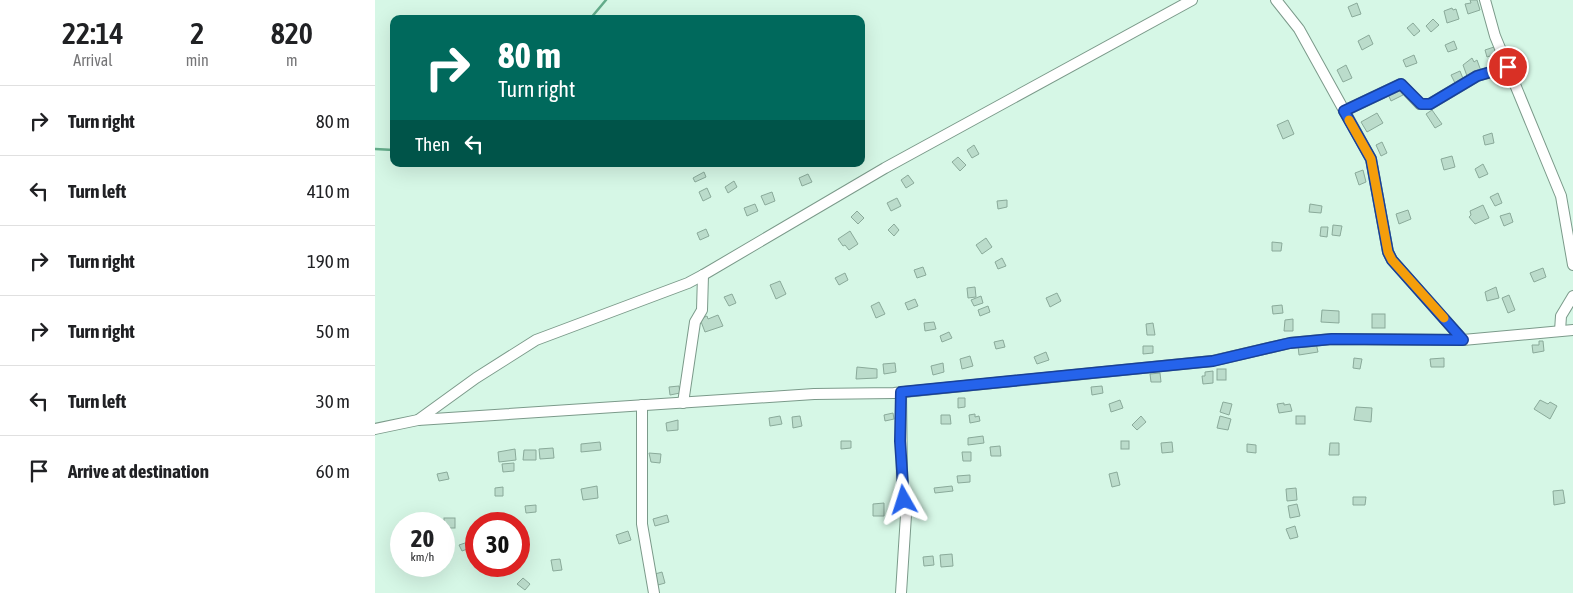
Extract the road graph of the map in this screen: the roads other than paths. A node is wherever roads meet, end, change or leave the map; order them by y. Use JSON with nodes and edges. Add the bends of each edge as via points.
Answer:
{"nodes":[{"id":1,"x":1192,"y":0,"type":"edge"},
{"id":2,"x":1276,"y":0,"type":"edge"},
{"id":3,"x":1485,"y":0,"type":"edge"},
{"id":4,"x":1508,"y":67,"type":"junction"},
{"id":5,"x":1344,"y":111,"type":"junction"},
{"id":6,"x":1573,"y":265,"type":"edge"},
{"id":7,"x":703,"y":275,"type":"junction"},
{"id":8,"x":1573,"y":296,"type":"edge"},
{"id":9,"x":1573,"y":330,"type":"edge"},
{"id":10,"x":1560,"y":331,"type":"junction"},
{"id":11,"x":1463,"y":340,"type":"junction"},
{"id":12,"x":901,"y":392,"type":"junction"},
{"id":13,"x":683,"y":403,"type":"junction"},
{"id":14,"x":642,"y":405,"type":"junction"},
{"id":15,"x":418,"y":420,"type":"junction"},
{"id":16,"x":375,"y":429,"type":"edge"},
{"id":17,"x":654,"y":593,"type":"edge"},
{"id":18,"x":901,"y":593,"type":"edge"}],
"edges":[{"from":1,"to":7,"type":"street","via":[[885,168]]},
{"from":2,"to":5,"type":"street","via":[[1299,29]]},
{"from":3,"to":4,"type":"street"},
{"from":4,"to":5,"type":"street","via":[[1477,76],[1430,104],[1421,104],[1401,84]]},
{"from":4,"to":6,"type":"street","via":[[1561,196]]},
{"from":5,"to":11,"type":"street","via":[[1371,159],[1392,260]]},
{"from":7,"to":13,"type":"street","via":[[702,310],[695,322]]},
{"from":7,"to":15,"type":"street","via":[[537,340]]},
{"from":8,"to":10,"type":"street","via":[[1561,316]]},
{"from":9,"to":10,"type":"street"},
{"from":10,"to":11,"type":"street"},
{"from":11,"to":12,"type":"street","via":[[1332,339],[1290,343],[1213,361]]},
{"from":12,"to":13,"type":"street"},
{"from":12,"to":18,"type":"street","via":[[906,515]]},
{"from":13,"to":14,"type":"street"},
{"from":14,"to":15,"type":"street"},
{"from":14,"to":17,"type":"street","via":[[642,524]]},
{"from":15,"to":16,"type":"street"}]}
